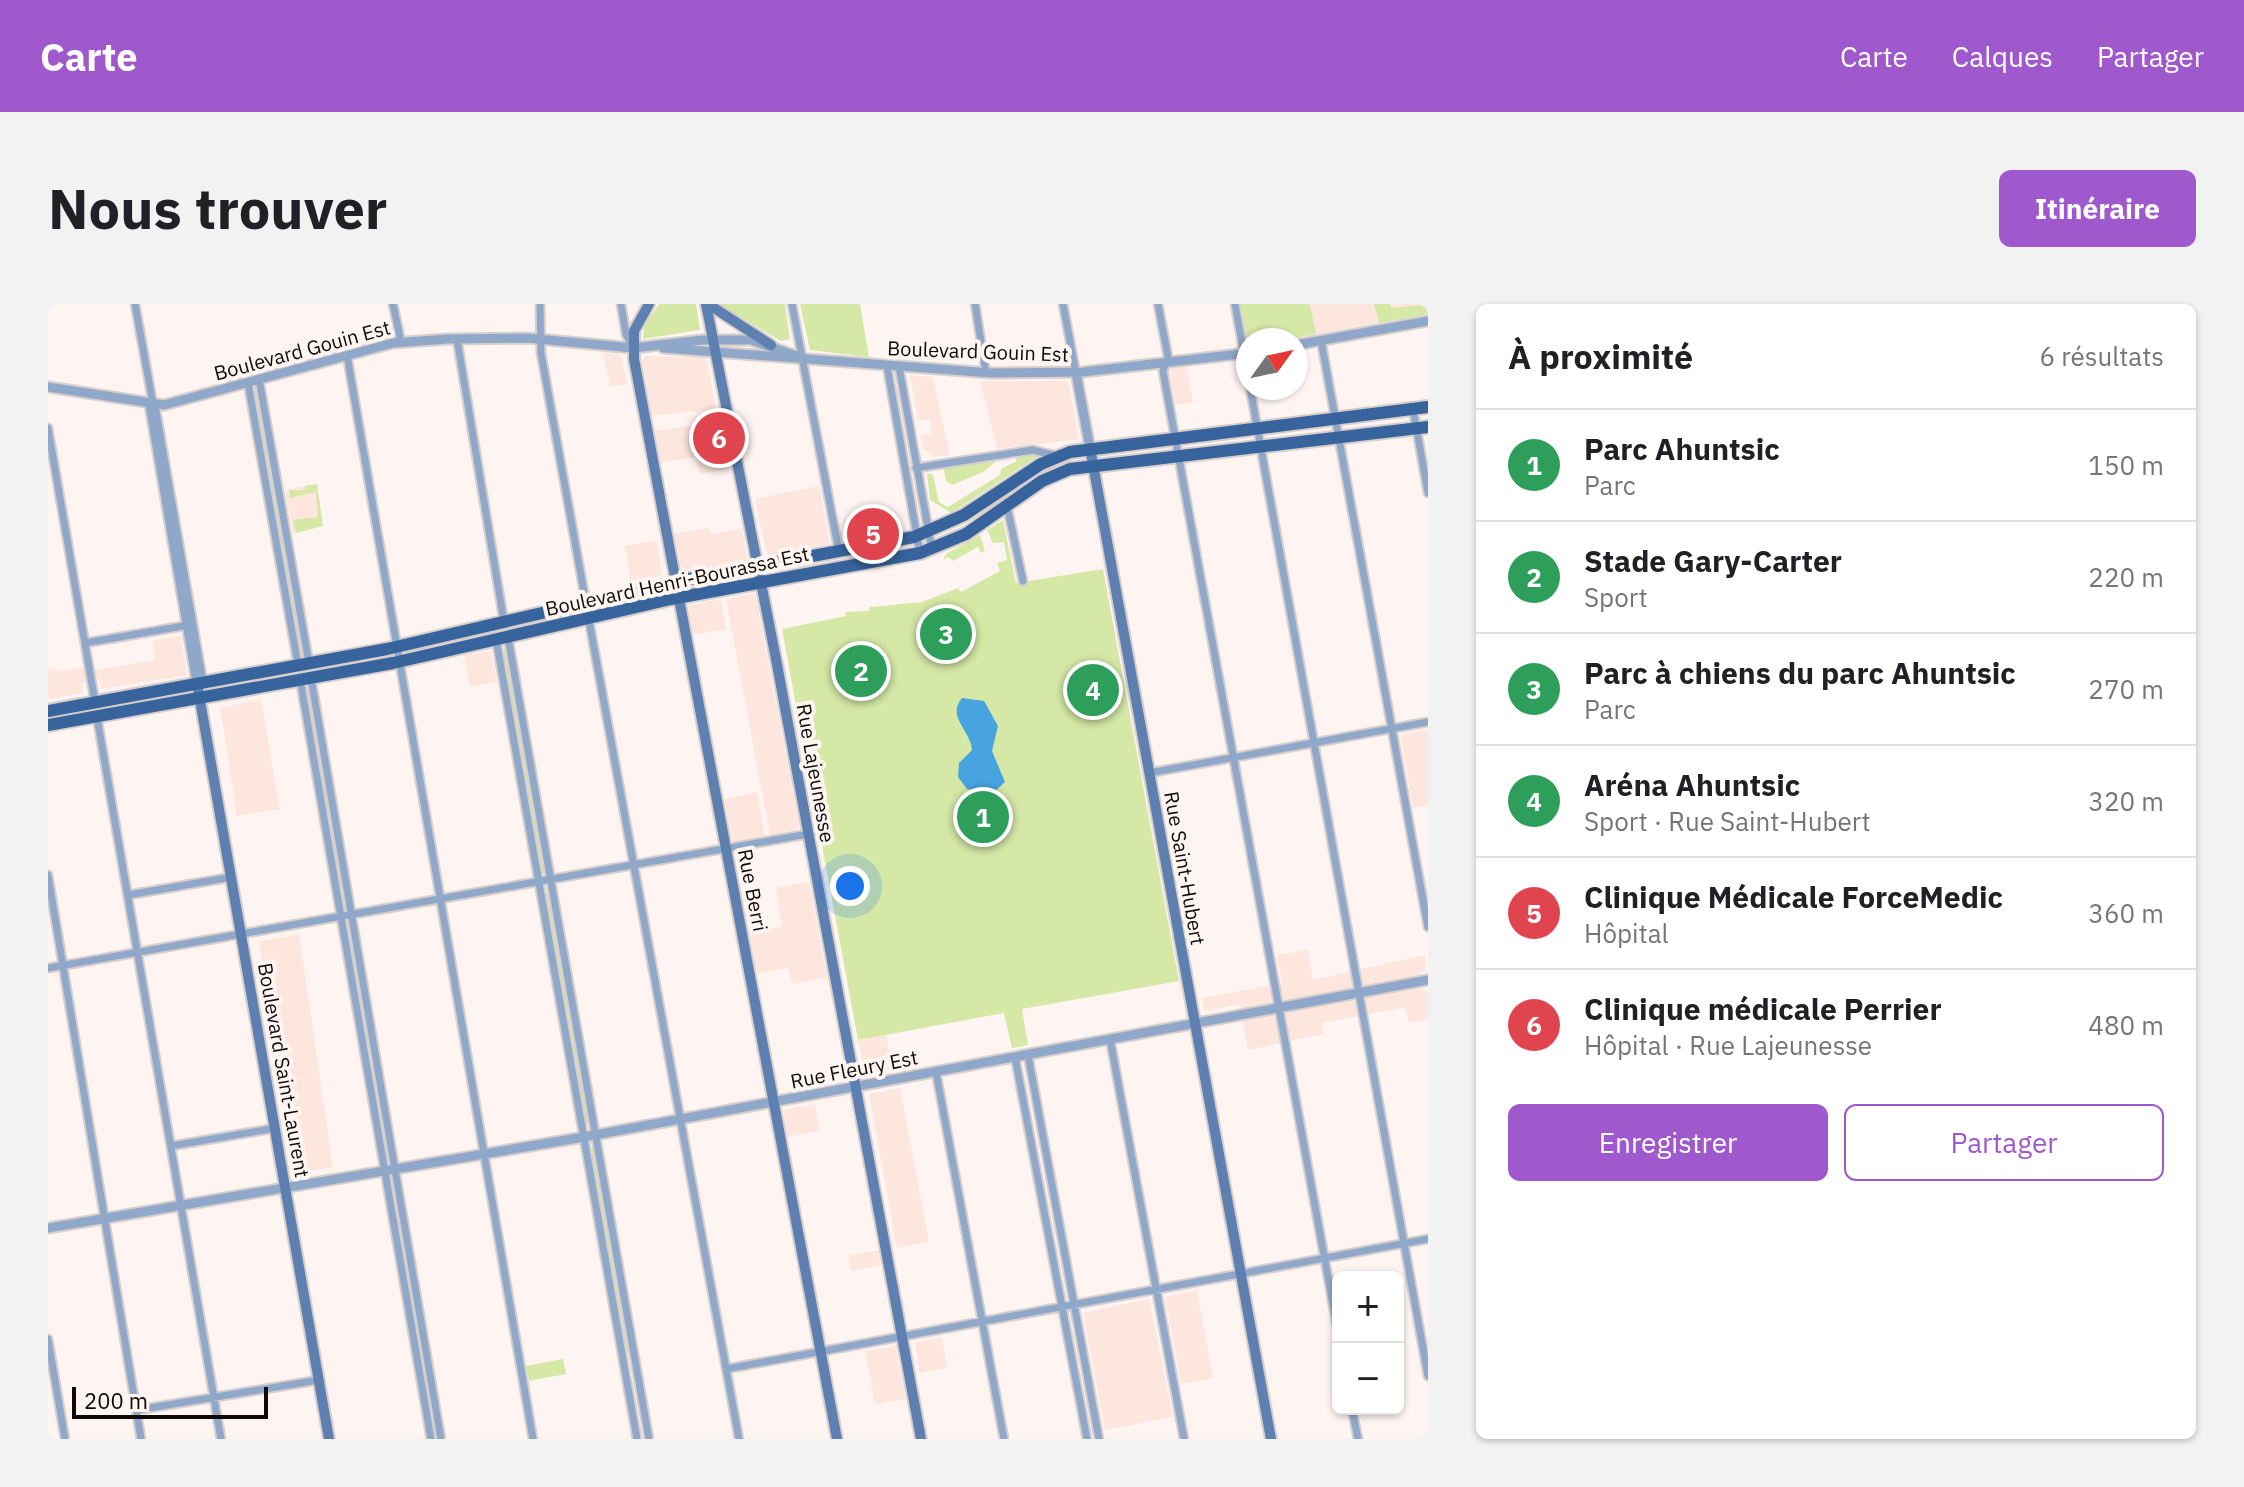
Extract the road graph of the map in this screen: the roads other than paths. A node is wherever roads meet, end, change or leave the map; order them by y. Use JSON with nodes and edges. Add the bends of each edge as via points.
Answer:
{"nodes":[{"id":1,"x":135,"y":304,"type":"edge"},
{"id":2,"x":393,"y":304,"type":"edge"},
{"id":3,"x":540,"y":304,"type":"edge"},
{"id":4,"x":621,"y":304,"type":"edge"},
{"id":5,"x":649,"y":304,"type":"edge"},
{"id":6,"x":707,"y":304,"type":"edge"},
{"id":7,"x":792,"y":304,"type":"edge"},
{"id":8,"x":975,"y":304,"type":"edge"},
{"id":9,"x":1063,"y":304,"type":"edge"},
{"id":10,"x":1158,"y":304,"type":"edge"},
{"id":11,"x":1235,"y":304,"type":"edge"},
{"id":12,"x":1428,"y":321,"type":"edge"},
{"id":13,"x":1240,"y":328,"type":"edge"},
{"id":14,"x":457,"y":339,"type":"junction"},
{"id":15,"x":541,"y":339,"type":"junction"},
{"id":16,"x":712,"y":340,"type":"junction"},
{"id":17,"x":1321,"y":340,"type":"junction"},
{"id":18,"x":401,"y":342,"type":"junction"},
{"id":19,"x":1308,"y":343,"type":"edge"},
{"id":20,"x":771,"y":345,"type":"junction"},
{"id":21,"x":652,"y":347,"type":"junction"},
{"id":22,"x":633,"y":348,"type":"junction"},
{"id":23,"x":715,"y":352,"type":"junction"},
{"id":24,"x":1236,"y":354,"type":"edge"},
{"id":25,"x":347,"y":355,"type":"junction"},
{"id":26,"x":802,"y":358,"type":"junction"},
{"id":27,"x":1166,"y":362,"type":"junction"},
{"id":28,"x":887,"y":366,"type":"junction"},
{"id":29,"x":899,"y":367,"type":"junction"},
{"id":30,"x":986,"y":373,"type":"junction"},
{"id":31,"x":1076,"y":373,"type":"junction"},
{"id":32,"x":259,"y":379,"type":"junction"},
{"id":33,"x":248,"y":383,"type":"junction"},
{"id":34,"x":48,"y":387,"type":"edge"},
{"id":35,"x":1251,"y":400,"type":"edge"},
{"id":36,"x":152,"y":403,"type":"junction"},
{"id":37,"x":1428,"y":407,"type":"edge"},
{"id":38,"x":1413,"y":409,"type":"junction"},
{"id":39,"x":1335,"y":419,"type":"junction"},
{"id":40,"x":1422,"y":427,"type":"edge"},
{"id":41,"x":48,"y":428,"type":"edge"},
{"id":42,"x":1255,"y":428,"type":"junction"},
{"id":43,"x":1175,"y":437,"type":"junction"},
{"id":44,"x":1338,"y":437,"type":"junction"},
{"id":45,"x":1258,"y":447,"type":"junction"},
{"id":46,"x":1090,"y":448,"type":"junction"},
{"id":47,"x":1057,"y":457,"type":"junction"},
{"id":48,"x":1178,"y":457,"type":"junction"},
{"id":49,"x":1093,"y":466,"type":"junction"},
{"id":50,"x":918,"y":468,"type":"junction"},
{"id":51,"x":906,"y":470,"type":"junction"},
{"id":52,"x":1428,"y":493,"type":"edge"},
{"id":53,"x":1007,"y":506,"type":"junction"},
{"id":54,"x":924,"y":534,"type":"junction"},
{"id":55,"x":926,"y":551,"type":"junction"},
{"id":56,"x":839,"y":552,"type":"junction"},
{"id":57,"x":758,"y":567,"type":"junction"},
{"id":58,"x":1023,"y":581,"type":"dead end"},
{"id":59,"x":676,"y":582,"type":"junction"},
{"id":60,"x":761,"y":582,"type":"junction"},
{"id":61,"x":679,"y":597,"type":"junction"},
{"id":62,"x":586,"y":603,"type":"junction"},
{"id":63,"x":589,"y":618,"type":"junction"},
{"id":64,"x":504,"y":622,"type":"junction"},
{"id":65,"x":190,"y":625,"type":"junction"},
{"id":66,"x":502,"y":638,"type":"junction"},
{"id":67,"x":85,"y":643,"type":"junction"},
{"id":68,"x":397,"y":647,"type":"junction"},
{"id":69,"x":400,"y":662,"type":"junction"},
{"id":70,"x":303,"y":664,"type":"junction"},
{"id":71,"x":306,"y":678,"type":"junction"},
{"id":72,"x":200,"y":683,"type":"junction"},
{"id":73,"x":202,"y":701,"type":"junction"},
{"id":74,"x":95,"y":702,"type":"junction"},
{"id":75,"x":48,"y":711,"type":"edge"},
{"id":76,"x":97,"y":717,"type":"junction"},
{"id":77,"x":1428,"y":722,"type":"edge"},
{"id":78,"x":48,"y":725,"type":"edge"},
{"id":79,"x":1392,"y":729,"type":"junction"},
{"id":80,"x":1312,"y":744,"type":"junction"},
{"id":81,"x":1232,"y":758,"type":"junction"},
{"id":82,"x":1149,"y":773,"type":"junction"},
{"id":83,"x":808,"y":834,"type":"junction"},
{"id":84,"x":727,"y":849,"type":"junction"},
{"id":85,"x":634,"y":867,"type":"junction"},
{"id":86,"x":48,"y":875,"type":"edge"},
{"id":87,"x":233,"y":876,"type":"junction"},
{"id":88,"x":551,"y":881,"type":"junction"},
{"id":89,"x":539,"y":883,"type":"junction"},
{"id":90,"x":128,"y":895,"type":"junction"},
{"id":91,"x":440,"y":900,"type":"junction"},
{"id":92,"x":352,"y":916,"type":"junction"},
{"id":93,"x":341,"y":918,"type":"junction"},
{"id":94,"x":1428,"y":927,"type":"edge"},
{"id":95,"x":243,"y":935,"type":"junction"},
{"id":96,"x":138,"y":953,"type":"junction"},
{"id":97,"x":63,"y":965,"type":"junction"},
{"id":98,"x":48,"y":968,"type":"edge"},
{"id":99,"x":1428,"y":980,"type":"edge"},
{"id":100,"x":1358,"y":993,"type":"junction"},
{"id":101,"x":1279,"y":1008,"type":"junction"},
{"id":102,"x":1195,"y":1023,"type":"junction"},
{"id":103,"x":1110,"y":1039,"type":"junction"},
{"id":104,"x":1028,"y":1055,"type":"junction"},
{"id":105,"x":1015,"y":1057,"type":"junction"},
{"id":106,"x":936,"y":1072,"type":"junction"},
{"id":107,"x":856,"y":1086,"type":"junction"},
{"id":108,"x":774,"y":1102,"type":"junction"},
{"id":109,"x":680,"y":1119,"type":"junction"},
{"id":110,"x":276,"y":1128,"type":"junction"},
{"id":111,"x":595,"y":1134,"type":"junction"},
{"id":112,"x":584,"y":1137,"type":"junction"},
{"id":113,"x":171,"y":1146,"type":"junction"},
{"id":114,"x":483,"y":1153,"type":"junction"},
{"id":115,"x":390,"y":1169,"type":"junction"},
{"id":116,"x":286,"y":1187,"type":"junction"},
{"id":117,"x":181,"y":1205,"type":"junction"},
{"id":118,"x":105,"y":1218,"type":"junction"},
{"id":119,"x":48,"y":1228,"type":"edge"},
{"id":120,"x":1428,"y":1239,"type":"edge"},
{"id":121,"x":1403,"y":1244,"type":"junction"},
{"id":122,"x":1324,"y":1259,"type":"junction"},
{"id":123,"x":1240,"y":1273,"type":"junction"},
{"id":124,"x":1156,"y":1290,"type":"junction"},
{"id":125,"x":1332,"y":1301,"type":"edge"},
{"id":126,"x":1074,"y":1305,"type":"junction"},
{"id":127,"x":1062,"y":1307,"type":"junction"},
{"id":128,"x":983,"y":1321,"type":"junction"},
{"id":129,"x":902,"y":1336,"type":"junction"},
{"id":130,"x":48,"y":1339,"type":"edge"},
{"id":131,"x":821,"y":1351,"type":"junction"},
{"id":132,"x":726,"y":1369,"type":"junction"},
{"id":133,"x":1428,"y":1376,"type":"edge"},
{"id":134,"x":319,"y":1380,"type":"junction"},
{"id":135,"x":214,"y":1397,"type":"junction"},
{"id":136,"x":137,"y":1410,"type":"junction"},
{"id":137,"x":1353,"y":1415,"type":"edge"},
{"id":138,"x":65,"y":1439,"type":"edge"},
{"id":139,"x":141,"y":1439,"type":"edge"},
{"id":140,"x":221,"y":1439,"type":"edge"},
{"id":141,"x":329,"y":1439,"type":"edge"},
{"id":142,"x":431,"y":1439,"type":"edge"},
{"id":143,"x":441,"y":1439,"type":"edge"},
{"id":144,"x":533,"y":1439,"type":"edge"},
{"id":145,"x":637,"y":1439,"type":"edge"},
{"id":146,"x":649,"y":1439,"type":"edge"},
{"id":147,"x":739,"y":1439,"type":"edge"},
{"id":148,"x":837,"y":1439,"type":"edge"},
{"id":149,"x":921,"y":1439,"type":"edge"},
{"id":150,"x":1004,"y":1439,"type":"edge"},
{"id":151,"x":1087,"y":1439,"type":"edge"},
{"id":152,"x":1099,"y":1439,"type":"edge"},
{"id":153,"x":1184,"y":1439,"type":"edge"},
{"id":154,"x":1271,"y":1439,"type":"edge"},
{"id":155,"x":1358,"y":1439,"type":"edge"}],
"edges":[{"from":1,"to":36,"type":"street","name":"Boulevard Saint-Laurent"},
{"from":2,"to":18,"type":"street"},
{"from":3,"to":15,"type":"street"},
{"from":4,"to":22,"type":"street","name":"Rue Berri"},
{"from":5,"to":22,"type":"main road","name":"Rue Berri","via":[[637,323]]},
{"from":6,"to":16,"type":"main road","name":"Rue Lajeunesse"},
{"from":6,"to":20,"type":"main road"},
{"from":7,"to":26,"type":"street"},
{"from":8,"to":30,"type":"street"},
{"from":9,"to":31,"type":"street","name":"Rue Saint-Hubert"},
{"from":10,"to":27,"type":"street"},
{"from":11,"to":13,"type":"street"},
{"from":12,"to":17,"type":"street"},
{"from":14,"to":15,"type":"street","name":"Boulevard Gouin Est"},
{"from":14,"to":18,"type":"street","name":"Boulevard Gouin Est"},
{"from":14,"to":64,"type":"street"},
{"from":15,"to":22,"type":"street","name":"Boulevard Gouin Est"},
{"from":15,"to":62,"type":"street"},
{"from":16,"to":20,"type":"street","name":"Boulevard Gouin Est"},
{"from":16,"to":21,"type":"street","name":"Boulevard Gouin Est"},
{"from":16,"to":23,"type":"main road","name":"Rue Lajeunesse"},
{"from":17,"to":19,"type":"street"},
{"from":17,"to":39,"type":"street"},
{"from":18,"to":25,"type":"street","name":"Boulevard Gouin Est"},
{"from":20,"to":26,"type":"street","name":"Boulevard Gouin Est"},
{"from":21,"to":22,"type":"street","name":"Boulevard Gouin Est"},
{"from":21,"to":23,"type":"street","name":"Boulevard Gouin Est"},
{"from":22,"to":59,"type":"main road","name":"Rue Berri"},
{"from":23,"to":26,"type":"street","name":"Boulevard Gouin Est"},
{"from":23,"to":57,"type":"main road","name":"Rue Lajeunesse"},
{"from":24,"to":27,"type":"street","name":"Boulevard Gouin Est"},
{"from":25,"to":32,"type":"street","name":"Boulevard Gouin Est"},
{"from":25,"to":68,"type":"street"},
{"from":26,"to":28,"type":"street","name":"Boulevard Gouin Est"},
{"from":26,"to":56,"type":"street"},
{"from":27,"to":31,"type":"street","name":"Boulevard Gouin Est"},
{"from":27,"to":43,"type":"street","via":[[1163,371]]},
{"from":28,"to":29,"type":"street","name":"Boulevard Gouin Est"},
{"from":28,"to":51,"type":"street"},
{"from":29,"to":30,"type":"street","name":"Boulevard Gouin Est"},
{"from":29,"to":50,"type":"street"},
{"from":30,"to":31,"type":"street","name":"Boulevard Gouin Est"},
{"from":31,"to":46,"type":"street","name":"Rue Saint-Hubert"},
{"from":32,"to":33,"type":"street","name":"Boulevard Gouin Est"},
{"from":32,"to":70,"type":"street"},
{"from":33,"to":36,"type":"street","name":"Boulevard Gouin Est","via":[[181,402]]},
{"from":33,"to":70,"type":"street"},
{"from":34,"to":36,"type":"street","name":"Boulevard Gouin Est"},
{"from":35,"to":42,"type":"street"},
{"from":36,"to":65,"type":"street","name":"Boulevard Saint-Laurent"},
{"from":37,"to":38,"type":"main road","name":"Boulevard Henri-Bourassa Est"},
{"from":38,"to":39,"type":"main road","name":"Boulevard Henri-Bourassa Est"},
{"from":38,"to":40,"type":"street"},
{"from":39,"to":42,"type":"main road","name":"Boulevard Henri-Bourassa Est"},
{"from":39,"to":44,"type":"street"},
{"from":40,"to":44,"type":"main road","name":"Boulevard Henri-Bourassa Est"},
{"from":40,"to":52,"type":"street"},
{"from":41,"to":67,"type":"street"},
{"from":42,"to":43,"type":"main road","name":"Boulevard Henri-Bourassa Est"},
{"from":42,"to":45,"type":"street"},
{"from":43,"to":46,"type":"main road","name":"Boulevard Henri-Bourassa Est"},
{"from":43,"to":48,"type":"street"},
{"from":44,"to":45,"type":"main road","name":"Boulevard Henri-Bourassa Est"},
{"from":44,"to":79,"type":"street"},
{"from":45,"to":48,"type":"main road","name":"Boulevard Henri-Bourassa Est"},
{"from":45,"to":80,"type":"street"},
{"from":46,"to":47,"type":"main road","name":"Boulevard Henri-Bourassa Est"},
{"from":46,"to":49,"type":"main road","name":"Rue Saint-Hubert"},
{"from":47,"to":50,"type":"street","name":"Boulevard Henri-Bourassa Est","via":[[1033,450]]},
{"from":47,"to":54,"type":"main road","name":"Boulevard Henri-Bourassa Est"},
{"from":48,"to":49,"type":"main road","name":"Boulevard Henri-Bourassa Est"},
{"from":48,"to":81,"type":"street"},
{"from":49,"to":53,"type":"main road","name":"Boulevard Henri-Bourassa Est","via":[[1055,474]]},
{"from":49,"to":82,"type":"main road","name":"Rue Saint-Hubert"},
{"from":50,"to":51,"type":"street","name":"Boulevard Henri-Bourassa Est"},
{"from":50,"to":54,"type":"street"},
{"from":51,"to":54,"type":"street"},
{"from":53,"to":55,"type":"main road","name":"Boulevard Henri-Bourassa Est","via":[[966,534]]},
{"from":53,"to":58,"type":"street"},
{"from":54,"to":55,"type":"street"},
{"from":54,"to":55,"type":"street"},
{"from":54,"to":56,"type":"main road","name":"Boulevard Henri-Bourassa Est"},
{"from":55,"to":60,"type":"main road","name":"Boulevard Henri-Bourassa Est"},
{"from":56,"to":57,"type":"main road","name":"Boulevard Henri-Bourassa Est"},
{"from":57,"to":59,"type":"main road","name":"Boulevard Henri-Bourassa Est"},
{"from":57,"to":60,"type":"main road","name":"Rue Lajeunesse"},
{"from":59,"to":61,"type":"main road","name":"Rue Berri"},
{"from":59,"to":62,"type":"main road","name":"Boulevard Henri-Bourassa Est"},
{"from":60,"to":61,"type":"main road","name":"Boulevard Henri-Bourassa Est"},
{"from":60,"to":83,"type":"main road","name":"Rue Lajeunesse"},
{"from":61,"to":63,"type":"main road","name":"Boulevard Henri-Bourassa Est"},
{"from":61,"to":84,"type":"main road","name":"Rue Berri"},
{"from":62,"to":63,"type":"street"},
{"from":62,"to":64,"type":"main road","name":"Boulevard Henri-Bourassa Est"},
{"from":63,"to":66,"type":"main road","name":"Boulevard Henri-Bourassa Est"},
{"from":63,"to":85,"type":"street"},
{"from":64,"to":68,"type":"main road","name":"Boulevard Henri-Bourassa Est"},
{"from":65,"to":67,"type":"street"},
{"from":65,"to":72,"type":"street","name":"Boulevard Saint-Laurent"},
{"from":66,"to":69,"type":"main road","name":"Boulevard Henri-Bourassa Est"},
{"from":66,"to":88,"type":"street"},
{"from":66,"to":89,"type":"street"},
{"from":67,"to":74,"type":"street"},
{"from":68,"to":69,"type":"street"},
{"from":68,"to":70,"type":"main road","name":"Boulevard Henri-Bourassa Est"},
{"from":69,"to":71,"type":"main road","name":"Boulevard Henri-Bourassa Est"},
{"from":69,"to":91,"type":"street"},
{"from":70,"to":72,"type":"main road","name":"Boulevard Henri-Bourassa Est"},
{"from":71,"to":73,"type":"main road","name":"Boulevard Henri-Bourassa Est"},
{"from":71,"to":92,"type":"street"},
{"from":71,"to":93,"type":"street"},
{"from":72,"to":73,"type":"main road","name":"Boulevard Saint-Laurent"},
{"from":72,"to":74,"type":"main road","name":"Boulevard Henri-Bourassa Est"},
{"from":73,"to":76,"type":"main road","name":"Boulevard Henri-Bourassa Est"},
{"from":73,"to":87,"type":"main road","name":"Boulevard Saint-Laurent"},
{"from":74,"to":75,"type":"main road","name":"Boulevard Henri-Bourassa Est"},
{"from":76,"to":78,"type":"main road","name":"Boulevard Henri-Bourassa Est"},
{"from":76,"to":90,"type":"street"},
{"from":77,"to":79,"type":"street"},
{"from":79,"to":80,"type":"street"},
{"from":79,"to":94,"type":"street"},
{"from":80,"to":81,"type":"street"},
{"from":80,"to":100,"type":"street"},
{"from":81,"to":82,"type":"street"},
{"from":81,"to":101,"type":"street"},
{"from":82,"to":102,"type":"main road","name":"Rue Saint-Hubert"},
{"from":83,"to":84,"type":"street"},
{"from":83,"to":107,"type":"main road","name":"Rue Lajeunesse"},
{"from":84,"to":85,"type":"street"},
{"from":84,"to":108,"type":"main road","name":"Rue Berri"},
{"from":85,"to":88,"type":"street"},
{"from":85,"to":109,"type":"street"},
{"from":86,"to":97,"type":"street"},
{"from":87,"to":90,"type":"street"},
{"from":87,"to":95,"type":"main road","name":"Boulevard Saint-Laurent"},
{"from":88,"to":89,"type":"street"},
{"from":88,"to":111,"type":"street"},
{"from":89,"to":91,"type":"street"},
{"from":89,"to":112,"type":"street"},
{"from":90,"to":96,"type":"street"},
{"from":91,"to":92,"type":"street"},
{"from":91,"to":114,"type":"street"},
{"from":92,"to":93,"type":"street"},
{"from":92,"to":115,"type":"street"},
{"from":93,"to":95,"type":"street"},
{"from":93,"to":115,"type":"street"},
{"from":95,"to":96,"type":"street"},
{"from":95,"to":110,"type":"main road","name":"Boulevard Saint-Laurent"},
{"from":96,"to":97,"type":"street"},
{"from":96,"to":113,"type":"street"},
{"from":97,"to":98,"type":"street"},
{"from":97,"to":118,"type":"street"},
{"from":99,"to":100,"type":"street","name":"Rue Fleury Est"},
{"from":100,"to":101,"type":"street","name":"Rue Fleury Est"},
{"from":100,"to":121,"type":"street"},
{"from":101,"to":102,"type":"street","name":"Rue Fleury Est"},
{"from":101,"to":122,"type":"street"},
{"from":102,"to":103,"type":"street","name":"Rue Fleury Est"},
{"from":102,"to":123,"type":"main road","name":"Rue Saint-Hubert"},
{"from":103,"to":104,"type":"street","name":"Rue Fleury Est"},
{"from":103,"to":124,"type":"street"},
{"from":104,"to":105,"type":"street","name":"Rue Fleury Est"},
{"from":104,"to":126,"type":"street"},
{"from":105,"to":106,"type":"street","name":"Rue Fleury Est"},
{"from":105,"to":127,"type":"street"},
{"from":106,"to":107,"type":"street","name":"Rue Fleury Est"},
{"from":106,"to":128,"type":"street"},
{"from":107,"to":108,"type":"street","name":"Rue Fleury Est"},
{"from":107,"to":129,"type":"main road","name":"Rue Lajeunesse"},
{"from":108,"to":109,"type":"street","name":"Rue Fleury Est"},
{"from":108,"to":131,"type":"main road","name":"Rue Berri"},
{"from":109,"to":111,"type":"street","name":"Rue Fleury Est"},
{"from":109,"to":132,"type":"street"},
{"from":110,"to":113,"type":"street"},
{"from":110,"to":116,"type":"main road","name":"Boulevard Saint-Laurent"},
{"from":111,"to":112,"type":"street","name":"Rue Fleury Est"},
{"from":111,"to":146,"type":"street"},
{"from":112,"to":114,"type":"street","name":"Rue Fleury Est"},
{"from":112,"to":145,"type":"street"},
{"from":113,"to":117,"type":"street"},
{"from":114,"to":115,"type":"street","name":"Rue Fleury Est"},
{"from":114,"to":144,"type":"street"},
{"from":115,"to":116,"type":"street","name":"Rue Fleury Est"},
{"from":115,"to":142,"type":"street"},
{"from":115,"to":143,"type":"street"},
{"from":116,"to":117,"type":"street","name":"Rue Fleury Est"},
{"from":116,"to":134,"type":"main road","name":"Boulevard Saint-Laurent"},
{"from":117,"to":118,"type":"street","name":"Rue Fleury Est"},
{"from":117,"to":135,"type":"street"},
{"from":118,"to":119,"type":"street","name":"Rue Fleury Est"},
{"from":118,"to":136,"type":"street"},
{"from":120,"to":121,"type":"street"},
{"from":121,"to":122,"type":"street"},
{"from":121,"to":133,"type":"street"},
{"from":122,"to":123,"type":"street"},
{"from":122,"to":125,"type":"street"},
{"from":123,"to":124,"type":"street"},
{"from":123,"to":154,"type":"main road","name":"Rue Saint-Hubert"},
{"from":124,"to":126,"type":"street"},
{"from":124,"to":153,"type":"street"},
{"from":126,"to":127,"type":"street"},
{"from":126,"to":152,"type":"street"},
{"from":127,"to":128,"type":"street"},
{"from":127,"to":151,"type":"street"},
{"from":128,"to":129,"type":"street"},
{"from":128,"to":150,"type":"street"},
{"from":129,"to":131,"type":"street"},
{"from":129,"to":149,"type":"main road","name":"Rue Lajeunesse"},
{"from":130,"to":138,"type":"street"},
{"from":131,"to":132,"type":"street"},
{"from":131,"to":148,"type":"main road","name":"Rue Berri"},
{"from":132,"to":147,"type":"street"},
{"from":134,"to":135,"type":"street"},
{"from":134,"to":141,"type":"main road","name":"Boulevard Saint-Laurent"},
{"from":135,"to":136,"type":"street"},
{"from":135,"to":140,"type":"street"},
{"from":136,"to":139,"type":"street"},
{"from":137,"to":155,"type":"street"}]}
